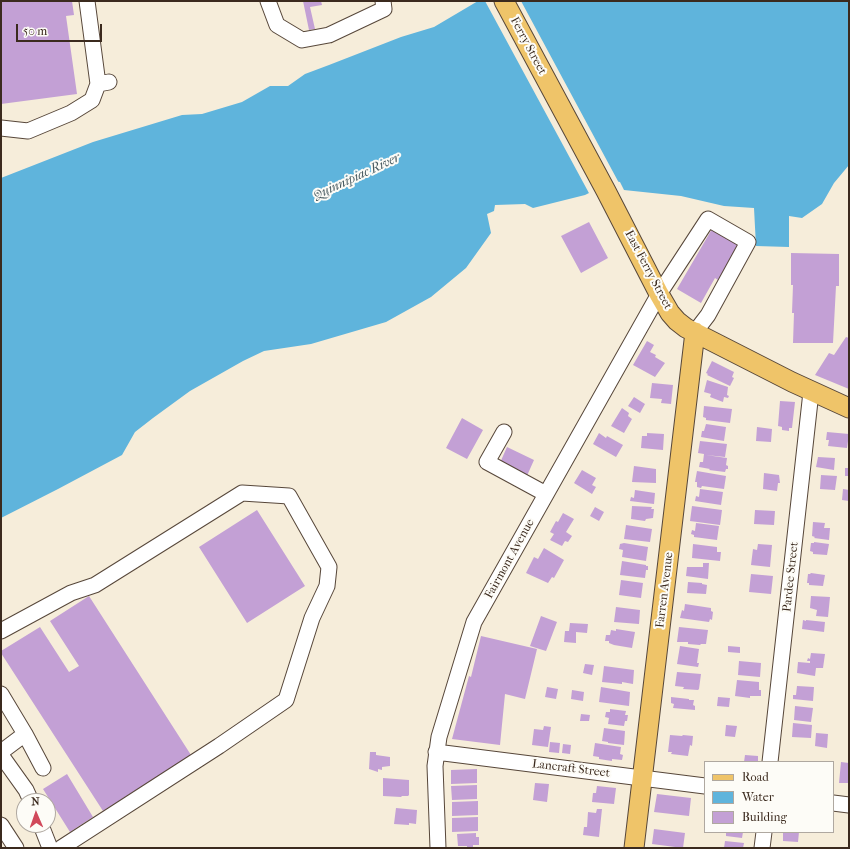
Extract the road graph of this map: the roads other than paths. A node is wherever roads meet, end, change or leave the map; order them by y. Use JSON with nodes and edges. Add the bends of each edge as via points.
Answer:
{"nodes":[{"id":1,"x":87,"y":1,"type":"edge"},
{"id":2,"x":268,"y":1,"type":"edge"},
{"id":3,"x":383,"y":1,"type":"edge"},
{"id":4,"x":504,"y":1,"type":"edge"},
{"id":5,"x":552,"y":90,"type":"joint"},
{"id":6,"x":1,"y":128,"type":"edge"},
{"id":7,"x":659,"y":294,"type":"junction"},
{"id":8,"x":695,"y":332,"type":"junction"},
{"id":9,"x":811,"y":392,"type":"junction"},
{"id":10,"x":849,"y":408,"type":"edge"},
{"id":11,"x":504,"y":432,"type":"dead end"},
{"id":12,"x":546,"y":494,"type":"junction"},
{"id":13,"x":1,"y":631,"type":"edge"},
{"id":14,"x":1,"y":694,"type":"edge"},
{"id":15,"x":25,"y":734,"type":"junction"},
{"id":16,"x":1,"y":752,"type":"edge"},
{"id":17,"x":436,"y":752,"type":"junction"},
{"id":18,"x":1,"y":755,"type":"edge"},
{"id":19,"x":770,"y":761,"type":"edge"},
{"id":20,"x":43,"y":768,"type":"dead end"},
{"id":21,"x":642,"y":778,"type":"junction"},
{"id":22,"x":704,"y":786,"type":"edge"},
{"id":23,"x":27,"y":793,"type":"edge"},
{"id":24,"x":834,"y":803,"type":"edge"},
{"id":25,"x":849,"y":805,"type":"edge"},
{"id":26,"x":1,"y":825,"type":"edge"},
{"id":27,"x":44,"y":833,"type":"edge"},
{"id":28,"x":764,"y":833,"type":"edge"},
{"id":29,"x":16,"y":848,"type":"edge"},
{"id":30,"x":50,"y":848,"type":"edge"},
{"id":31,"x":61,"y":848,"type":"edge"},
{"id":32,"x":438,"y":848,"type":"edge"},
{"id":33,"x":634,"y":848,"type":"edge"},
{"id":34,"x":762,"y":848,"type":"edge"}],
"edges":[{"from":1,"to":6,"type":"street","via":[[103,83],[92,100],[71,113],[28,131]]},
{"from":2,"to":3,"type":"street","via":[[277,25],[302,40],[329,35],[364,19],[384,9]]},
{"from":4,"to":5,"type":"main road","name":"Ferry Street"},
{"from":5,"to":7,"type":"main road","name":"East Ferry Street"},
{"from":7,"to":8,"type":"main road","name":"East Ferry Street","via":[[676,321]]},
{"from":7,"to":8,"type":"street","name":"Fairmont Avenue","via":[[708,219],[748,242],[708,315]]},
{"from":7,"to":12,"type":"street","name":"Fairmont Avenue"},
{"from":8,"to":9,"type":"main road","name":"East Ferry Street"},
{"from":8,"to":21,"type":"main road","name":"Farren Avenue"},
{"from":9,"to":10,"type":"main road","name":"East Ferry Street"},
{"from":9,"to":19,"type":"street","name":"Pardee Street"},
{"from":11,"to":12,"type":"street","via":[[487,462]]},
{"from":12,"to":17,"type":"street","name":"Fairmont Avenue","via":[[474,622]]},
{"from":13,"to":31,"type":"street","via":[[71,593],[95,585],[242,492],[289,496],[329,567],[327,586],[312,618],[286,700]]},
{"from":14,"to":15,"type":"street"},
{"from":15,"to":16,"type":"street"},
{"from":15,"to":20,"type":"street"},
{"from":17,"to":21,"type":"street","name":"Lancraft Street"},
{"from":17,"to":32,"type":"street","name":"Fairmont Avenue"},
{"from":18,"to":23,"type":"street"},
{"from":21,"to":22,"type":"street","name":"Lancraft Street"},
{"from":21,"to":33,"type":"main road","name":"Farren Avenue"},
{"from":24,"to":25,"type":"street"},
{"from":26,"to":29,"type":"street"},
{"from":27,"to":30,"type":"street"},
{"from":28,"to":34,"type":"street"}]}
